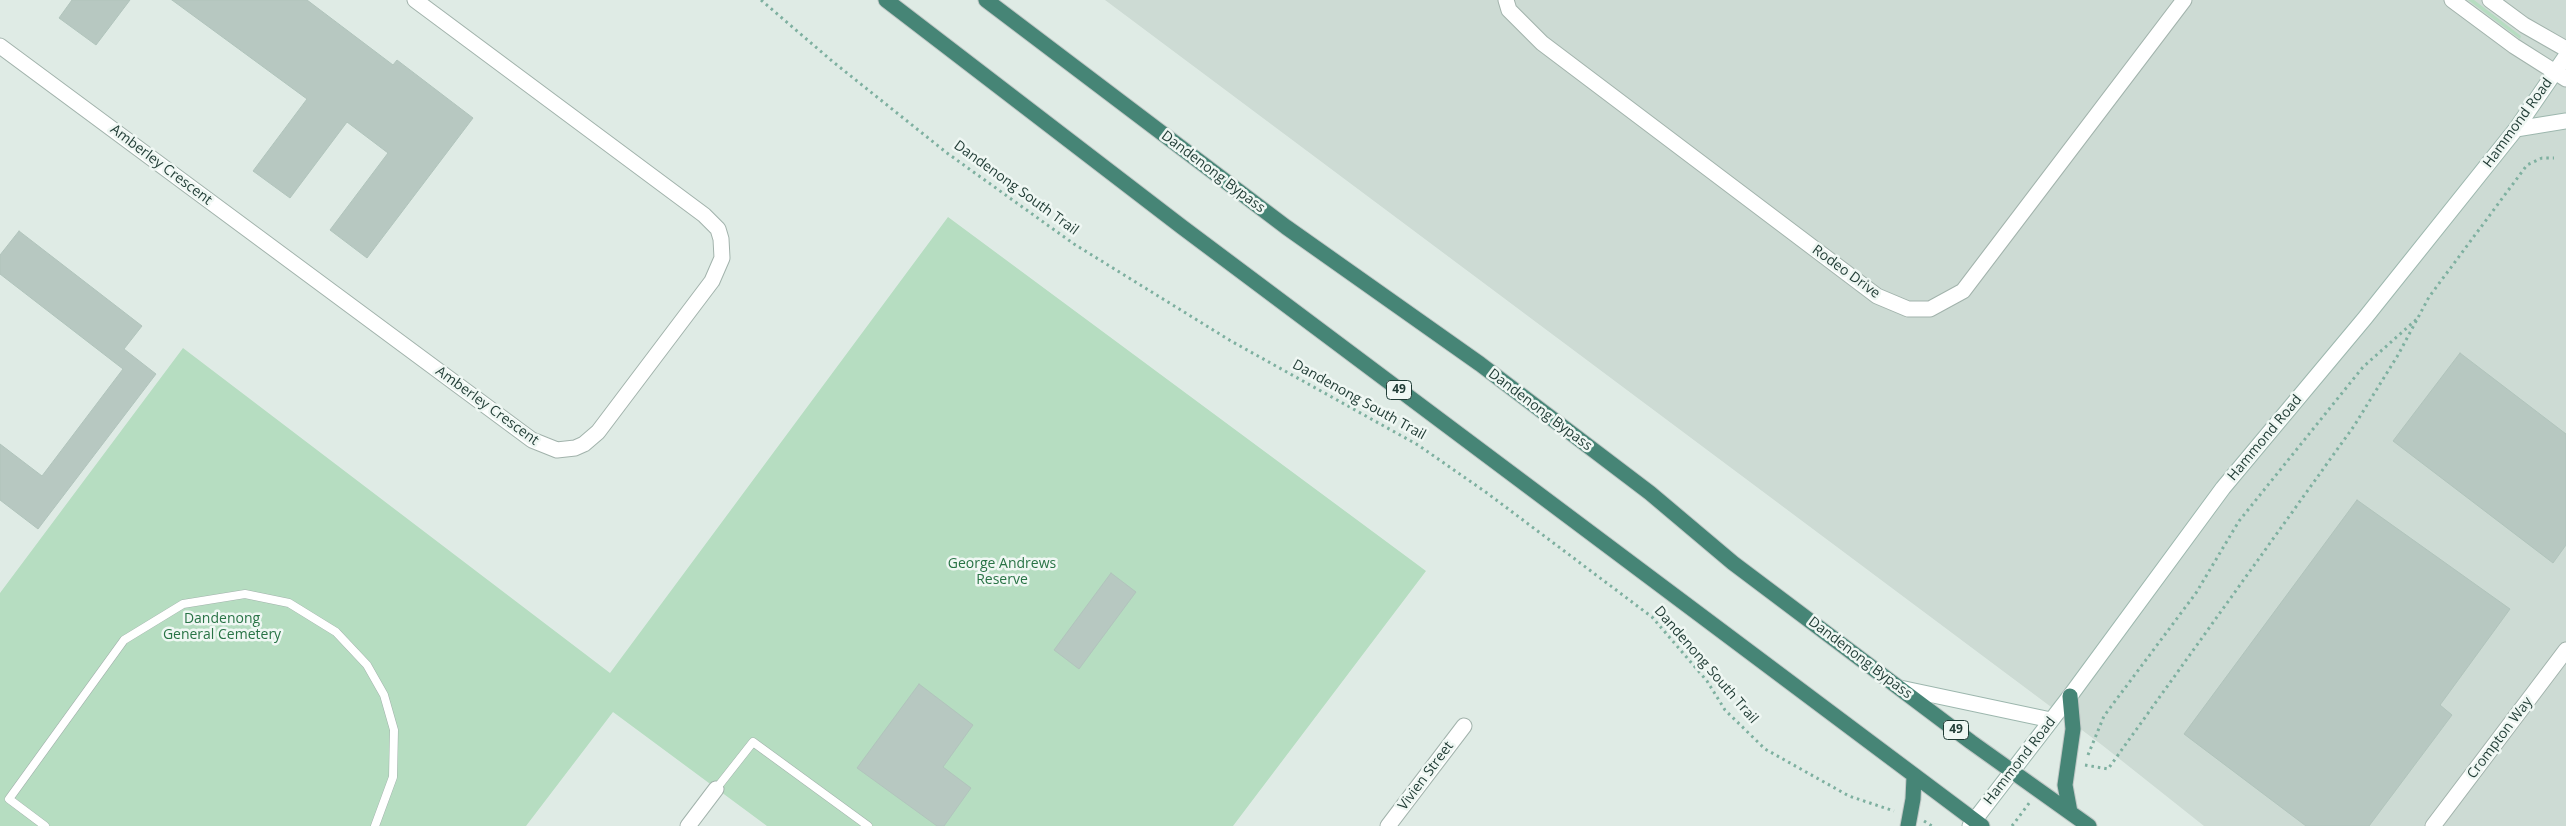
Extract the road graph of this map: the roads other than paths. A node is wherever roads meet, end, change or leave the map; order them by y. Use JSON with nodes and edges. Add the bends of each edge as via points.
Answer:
{"nodes":[{"id":1,"x":415,"y":0,"type":"edge"},
{"id":2,"x":886,"y":0,"type":"edge"},
{"id":3,"x":986,"y":0,"type":"edge"},
{"id":4,"x":1506,"y":0,"type":"edge"},
{"id":5,"x":2184,"y":0,"type":"edge"},
{"id":6,"x":2452,"y":0,"type":"edge"},
{"id":7,"x":2490,"y":0,"type":"edge"},
{"id":8,"x":0,"y":46,"type":"edge"},
{"id":9,"x":2566,"y":49,"type":"edge"},
{"id":10,"x":2566,"y":56,"type":"edge"},
{"id":11,"x":2561,"y":75,"type":"edge"},
{"id":12,"x":2566,"y":120,"type":"edge"},
{"id":13,"x":2516,"y":129,"type":"junction"},
{"id":14,"x":2566,"y":650,"type":"edge"},
{"id":15,"x":1900,"y":688,"type":"junction"},
{"id":16,"x":2070,"y":696,"type":"junction"},
{"id":17,"x":2051,"y":720,"type":"junction"},
{"id":18,"x":1464,"y":726,"type":"dead end"},
{"id":19,"x":2012,"y":771,"type":"junction"},
{"id":20,"x":1914,"y":777,"type":"junction"},
{"id":21,"x":716,"y":789,"type":"joint"},
{"id":22,"x":2070,"y":812,"type":"junction"},
{"id":23,"x":1909,"y":821,"type":"edge"},
{"id":24,"x":1975,"y":824,"type":"edge"},
{"id":25,"x":45,"y":826,"type":"edge"},
{"id":26,"x":375,"y":826,"type":"edge"},
{"id":27,"x":688,"y":826,"type":"edge"},
{"id":28,"x":868,"y":826,"type":"edge"},
{"id":29,"x":1388,"y":826,"type":"edge"},
{"id":30,"x":2089,"y":826,"type":"edge"},
{"id":31,"x":2433,"y":826,"type":"edge"}],
"edges":[{"from":1,"to":8,"type":"street","name":"Amberley Crescent","via":[[704,214],[718,230],[722,258],[712,281],[598,432],[575,448],[557,450],[532,440]]},
{"from":2,"to":20,"type":"highway","number":"49","via":[[1190,233]]},
{"from":3,"to":15,"type":"highway","name":"Dandenong Bypass","number":"49","via":[[1286,227],[1495,376],[1650,493],[1733,563]]},
{"from":4,"to":5,"type":"street","name":"Rodeo Drive","via":[[1509,10],[1542,43],[1876,296],[1908,309],[1930,309],[1963,291]]},
{"from":6,"to":11,"type":"street","via":[[2514,46]]},
{"from":7,"to":9,"type":"street","via":[[2524,25]]},
{"from":10,"to":11,"type":"street","name":"Hammond Road"},
{"from":11,"to":13,"type":"street","name":"Hammond Road"},
{"from":12,"to":13,"type":"street"},
{"from":13,"to":16,"type":"street","name":"Hammond Road","via":[[2365,318],[2223,488]]},
{"from":14,"to":31,"type":"street","name":"Crompton Way"},
{"from":15,"to":17,"type":"street"},
{"from":15,"to":19,"type":"highway","name":"Dandenong Bypass","number":"49"},
{"from":16,"to":17,"type":"street","name":"Hammond Road"},
{"from":16,"to":22,"type":"highway","via":[[2073,729],[2064,785]]},
{"from":17,"to":19,"type":"street","name":"Hammond Road"},
{"from":18,"to":29,"type":"street","name":"Vivien Street"},
{"from":19,"to":22,"type":"highway","name":"Dandenong Bypass","number":"49"},
{"from":19,"to":24,"type":"street","name":"Hammond Road"},
{"from":20,"to":23,"type":"highway"},
{"from":20,"to":24,"type":"highway","number":"49"},
{"from":21,"to":27,"type":"street"},
{"from":21,"to":28,"type":"lane","via":[[753,742]]},
{"from":22,"to":30,"type":"highway","name":"Dandenong Bypass","number":"49"},
{"from":25,"to":26,"type":"lane","via":[[9,799],[124,640],[183,604],[245,594],[289,603],[336,632],[367,665],[384,695],[394,730],[393,777]]}]}
